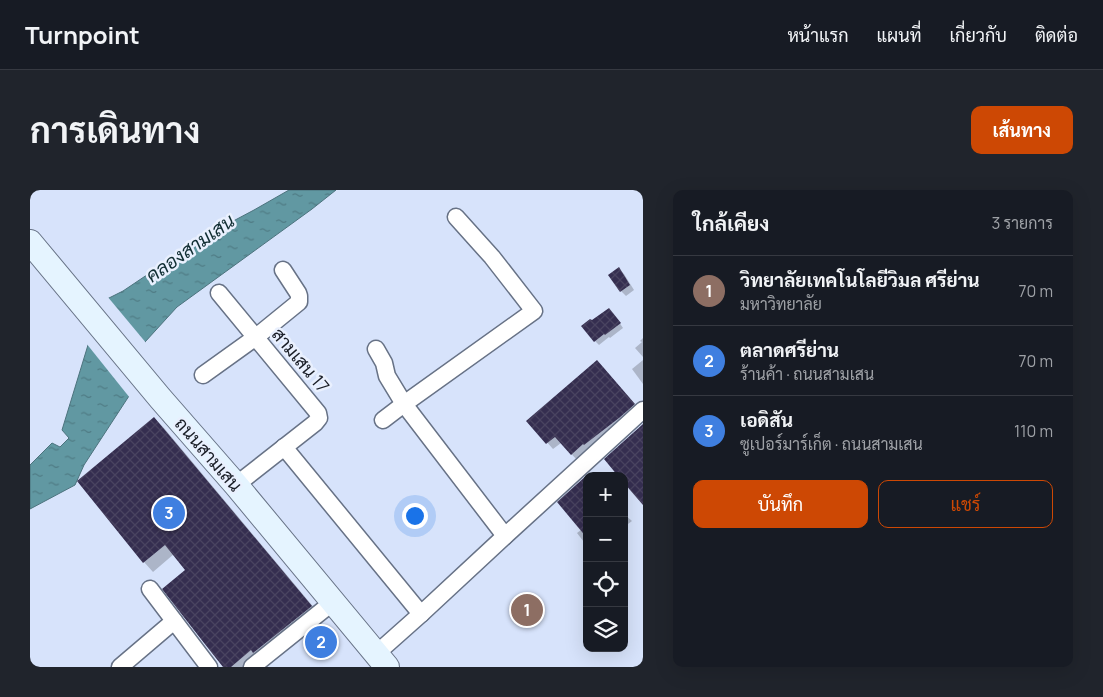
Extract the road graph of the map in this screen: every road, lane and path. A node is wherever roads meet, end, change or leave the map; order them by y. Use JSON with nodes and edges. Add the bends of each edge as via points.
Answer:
{"nodes":[{"id":1,"x":456,"y":217,"type":"dead end"},
{"id":2,"x":30,"y":242,"type":"edge"},
{"id":3,"x":283,"y":270,"type":"dead end"},
{"id":4,"x":219,"y":293,"type":"dead end"},
{"id":5,"x":256,"y":337,"type":"junction"},
{"id":6,"x":376,"y":349,"type":"dead end"},
{"id":7,"x":203,"y":375,"type":"dead end"},
{"id":8,"x":404,"y":404,"type":"junction"},
{"id":9,"x":643,"y":410,"type":"edge"},
{"id":10,"x":383,"y":420,"type":"dead end"},
{"id":11,"x":284,"y":447,"type":"junction"},
{"id":12,"x":236,"y":485,"type":"junction"},
{"id":13,"x":505,"y":536,"type":"junction"},
{"id":14,"x":150,"y":589,"type":"dead end"},
{"id":15,"x":333,"y":602,"type":"junction"},
{"id":16,"x":421,"y":614,"type":"junction"},
{"id":17,"x":174,"y":621,"type":"junction"},
{"id":18,"x":382,"y":660,"type":"edge"},
{"id":19,"x":120,"y":667,"type":"edge"},
{"id":20,"x":210,"y":667,"type":"edge"},
{"id":21,"x":252,"y":667,"type":"edge"}],
"edges":[{"from":1,"to":8,"type":"street","via":[[534,311]]},
{"from":2,"to":12,"type":"main road","name":"ถนนสามเสน"},
{"from":3,"to":5,"type":"street","via":[[298,293],[298,302]]},
{"from":4,"to":5,"type":"street","name":"สามเสน 17"},
{"from":5,"to":7,"type":"street"},
{"from":5,"to":11,"type":"street","name":"สามเสน 17","via":[[318,413],[315,423]]},
{"from":6,"to":8,"type":"street"},
{"from":8,"to":10,"type":"street"},
{"from":8,"to":13,"type":"street"},
{"from":9,"to":13,"type":"street"},
{"from":11,"to":12,"type":"street","name":"สามเสน 17"},
{"from":11,"to":16,"type":"street"},
{"from":12,"to":15,"type":"main road","name":"ถนนสามเสน"},
{"from":13,"to":16,"type":"street"},
{"from":14,"to":17,"type":"street"},
{"from":15,"to":18,"type":"main road","name":"ถนนสามเสน"},
{"from":15,"to":21,"type":"street"},
{"from":16,"to":18,"type":"street"},
{"from":17,"to":19,"type":"street"},
{"from":17,"to":20,"type":"street"}]}
